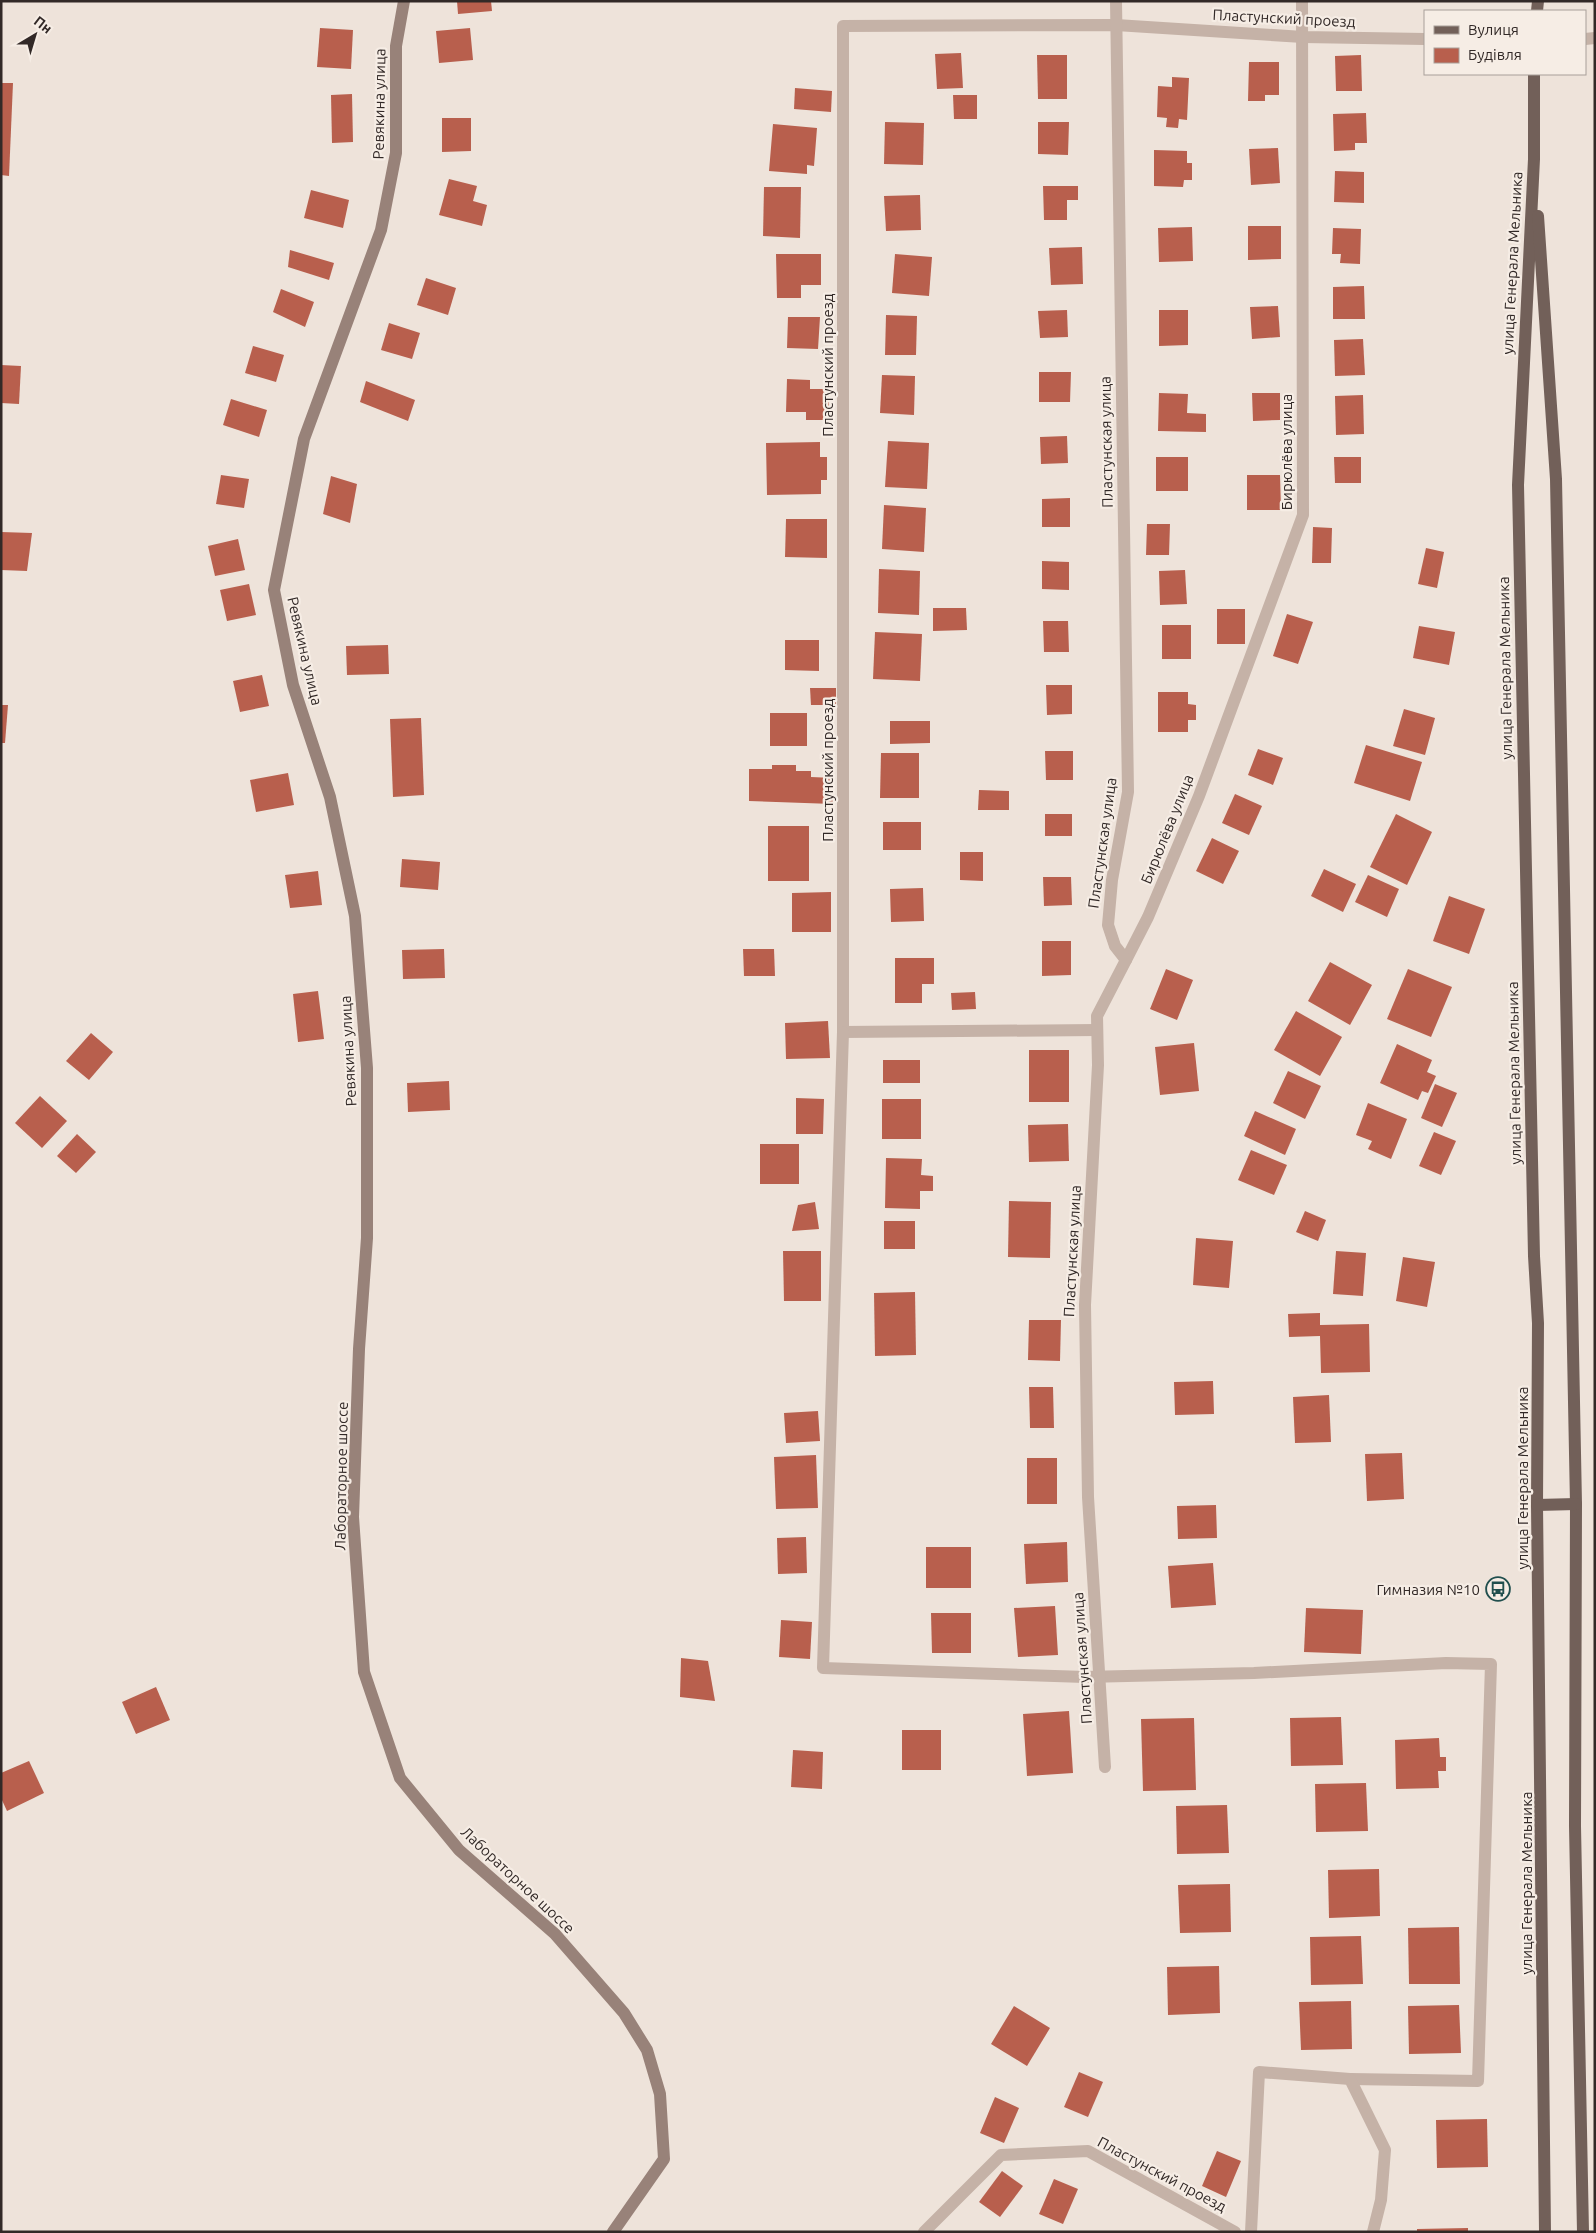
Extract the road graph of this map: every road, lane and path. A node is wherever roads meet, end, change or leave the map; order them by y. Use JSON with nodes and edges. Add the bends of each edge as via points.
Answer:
{"nodes":[{"id":1,"x":404,"y":1,"type":"edge"},
{"id":2,"x":1116,"y":1,"type":"edge"},
{"id":3,"x":1302,"y":1,"type":"edge"},
{"id":4,"x":1116,"y":25,"type":"junction"},
{"id":5,"x":1303,"y":37,"type":"junction"},
{"id":6,"x":1424,"y":39,"type":"edge"},
{"id":7,"x":1534,"y":75,"type":"edge"},
{"id":8,"x":1534,"y":159,"type":"junction"},
{"id":9,"x":1126,"y":960,"type":"junction"},
{"id":10,"x":1097,"y":1030,"type":"junction"},
{"id":11,"x":843,"y":1032,"type":"junction"},
{"id":12,"x":359,"y":1349,"type":"joint"},
{"id":13,"x":1576,"y":1504,"type":"junction"},
{"id":14,"x":1537,"y":1505,"type":"junction"},
{"id":15,"x":1100,"y":1676,"type":"junction"},
{"id":16,"x":1106,"y":1766,"type":"dead end"},
{"id":17,"x":1350,"y":2079,"type":"junction"},
{"id":18,"x":613,"y":2232,"type":"edge"},
{"id":19,"x":924,"y":2232,"type":"edge"},
{"id":20,"x":1235,"y":2232,"type":"edge"},
{"id":21,"x":1251,"y":2232,"type":"edge"},
{"id":22,"x":1373,"y":2232,"type":"edge"},
{"id":23,"x":1545,"y":2232,"type":"edge"},
{"id":24,"x":1583,"y":2232,"type":"edge"}],
"edges":[{"from":1,"to":12,"type":"main road","name":"Ревякина улица","via":[[396,46],[396,153],[381,230],[304,439],[274,590],[293,685],[330,797],[355,916],[368,1068],[367,1238]]},
{"from":2,"to":4,"type":"street","name":"Пластунская улица"},
{"from":3,"to":5,"type":"street","name":"Бирюлёва улица"},
{"from":4,"to":5,"type":"street","name":"Пластунский проезд"},
{"from":4,"to":9,"type":"street","name":"Пластунская улица","via":[[1128,792],[1112,880],[1108,925],[1115,946]]},
{"from":4,"to":11,"type":"street","name":"Пластунский проезд","via":[[843,26]]},
{"from":5,"to":6,"type":"street","name":"Пластунский проезд"},
{"from":5,"to":9,"type":"street","name":"Бирюлёва улица","via":[[1303,515],[1199,796],[1148,917]]},
{"from":7,"to":8,"type":"main road"},
{"from":8,"to":13,"type":"main road","name":"улица Генерала Мельника","via":[[1556,479]]},
{"from":8,"to":14,"type":"main road","name":"улица Генерала Мельника","via":[[1518,485],[1538,1323]]},
{"from":9,"to":10,"type":"street","name":"Пластунская улица","via":[[1097,1016]]},
{"from":10,"to":11,"type":"street"},
{"from":10,"to":15,"type":"street","name":"Пластунская улица","via":[[1098,1065],[1085,1305],[1088,1497]]},
{"from":11,"to":15,"type":"street","via":[[824,1668]]},
{"from":12,"to":18,"type":"main road","name":"Лабораторное шоссе","via":[[353,1517],[364,1672],[400,1778],[459,1850],[555,1934],[624,2013],[647,2050],[660,2094],[664,2159]]},
{"from":13,"to":14,"type":"main road"},
{"from":13,"to":24,"type":"main road","name":"улица Генерала Мельника","via":[[1575,1816]]},
{"from":14,"to":23,"type":"main road","name":"улица Генерала Мельника"},
{"from":15,"to":16,"type":"street","name":"Пластунская улица"},
{"from":15,"to":17,"type":"street","via":[[1491,1664],[1478,2081]]},
{"from":17,"to":21,"type":"street","via":[[1258,2072]]},
{"from":17,"to":22,"type":"street","via":[[1385,2150],[1381,2200]]},
{"from":19,"to":20,"type":"street","name":"Пластунский проезд","via":[[1001,2155],[1088,2151]]}]}
